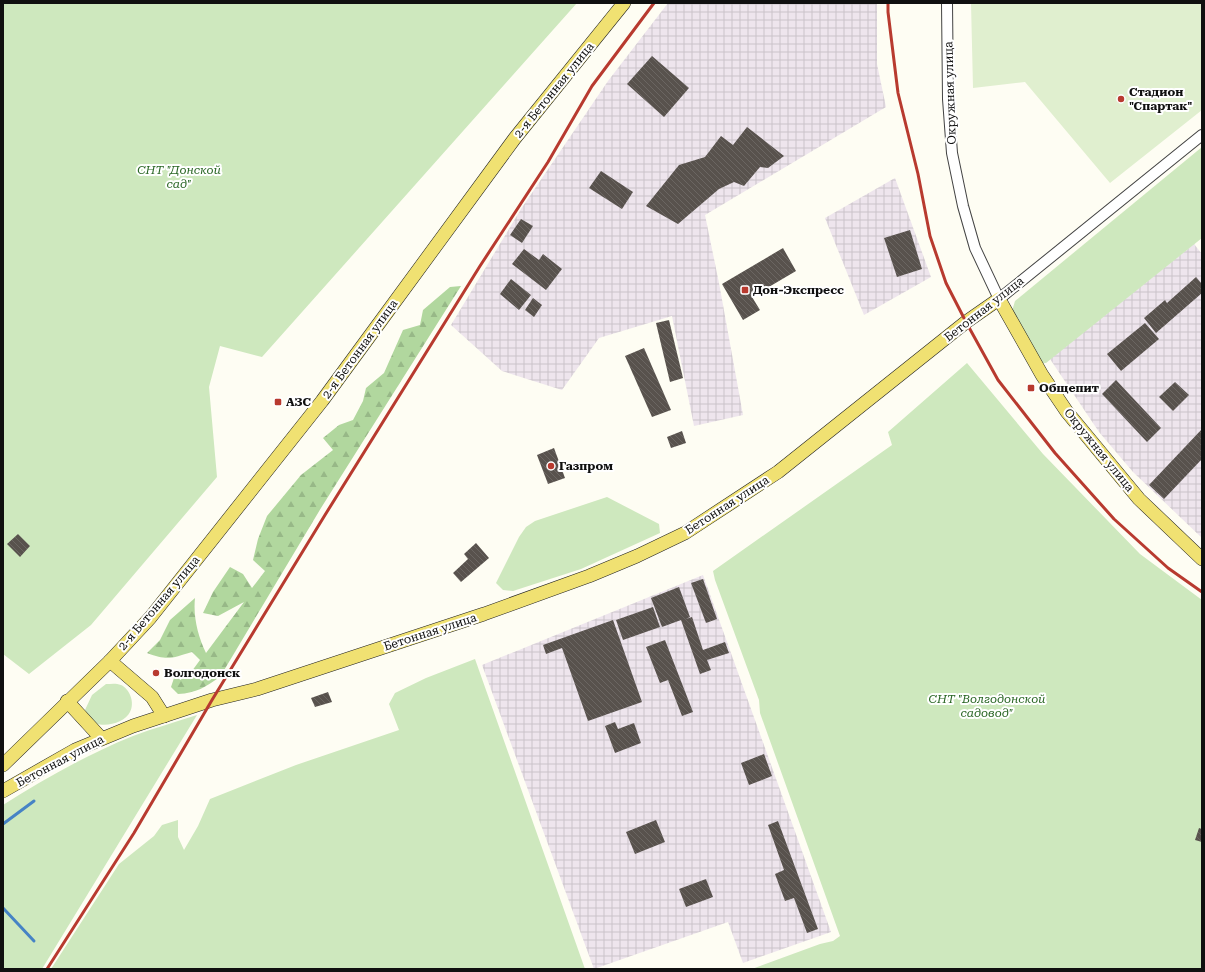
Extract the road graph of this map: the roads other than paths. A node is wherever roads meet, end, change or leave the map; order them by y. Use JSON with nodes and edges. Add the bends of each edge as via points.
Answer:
{"nodes":[{"id":1,"x":624,"y":3,"type":"edge"},
{"id":2,"x":947,"y":3,"type":"edge"},
{"id":3,"x":1202,"y":135,"type":"edge"},
{"id":4,"x":998,"y":299,"type":"junction"},
{"id":5,"x":1202,"y":559,"type":"edge"},
{"id":6,"x":110,"y":661,"type":"junction"},
{"id":7,"x":67,"y":701,"type":"junction"},
{"id":8,"x":164,"y":716,"type":"junction"},
{"id":9,"x":101,"y":738,"type":"junction"},
{"id":10,"x":3,"y":753,"type":"edge"},
{"id":11,"x":3,"y":764,"type":"edge"},
{"id":12,"x":3,"y":791,"type":"edge"}],
"edges":[{"from":1,"to":6,"type":"main road","name":"2-я Бетонная улица","via":[[515,138],[322,401],[150,618]]},
{"from":2,"to":4,"type":"street","name":"Окружная улица","via":[[948,99],[952,153],[963,206],[976,248]]},
{"from":3,"to":4,"type":"street","name":"Бетонная улица"},
{"from":4,"to":5,"type":"main road","name":"Окружная улица","via":[[1066,412],[1139,499]]},
{"from":4,"to":8,"type":"main road","name":"Бетонная улица","via":[[778,472],[685,533],[589,576],[484,614],[257,689]]},
{"from":6,"to":7,"type":"main road","name":"2-я Бетонная улица"},
{"from":6,"to":8,"type":"main road","via":[[152,697]]},
{"from":7,"to":9,"type":"main road"},
{"from":7,"to":10,"type":"main road","name":"2-я Бетонная улица"},
{"from":7,"to":11,"type":"main road","name":"2-я Бетонная улица"},
{"from":8,"to":9,"type":"main road","name":"Бетонная улица"},
{"from":9,"to":12,"type":"main road","name":"Бетонная улица"}]}
